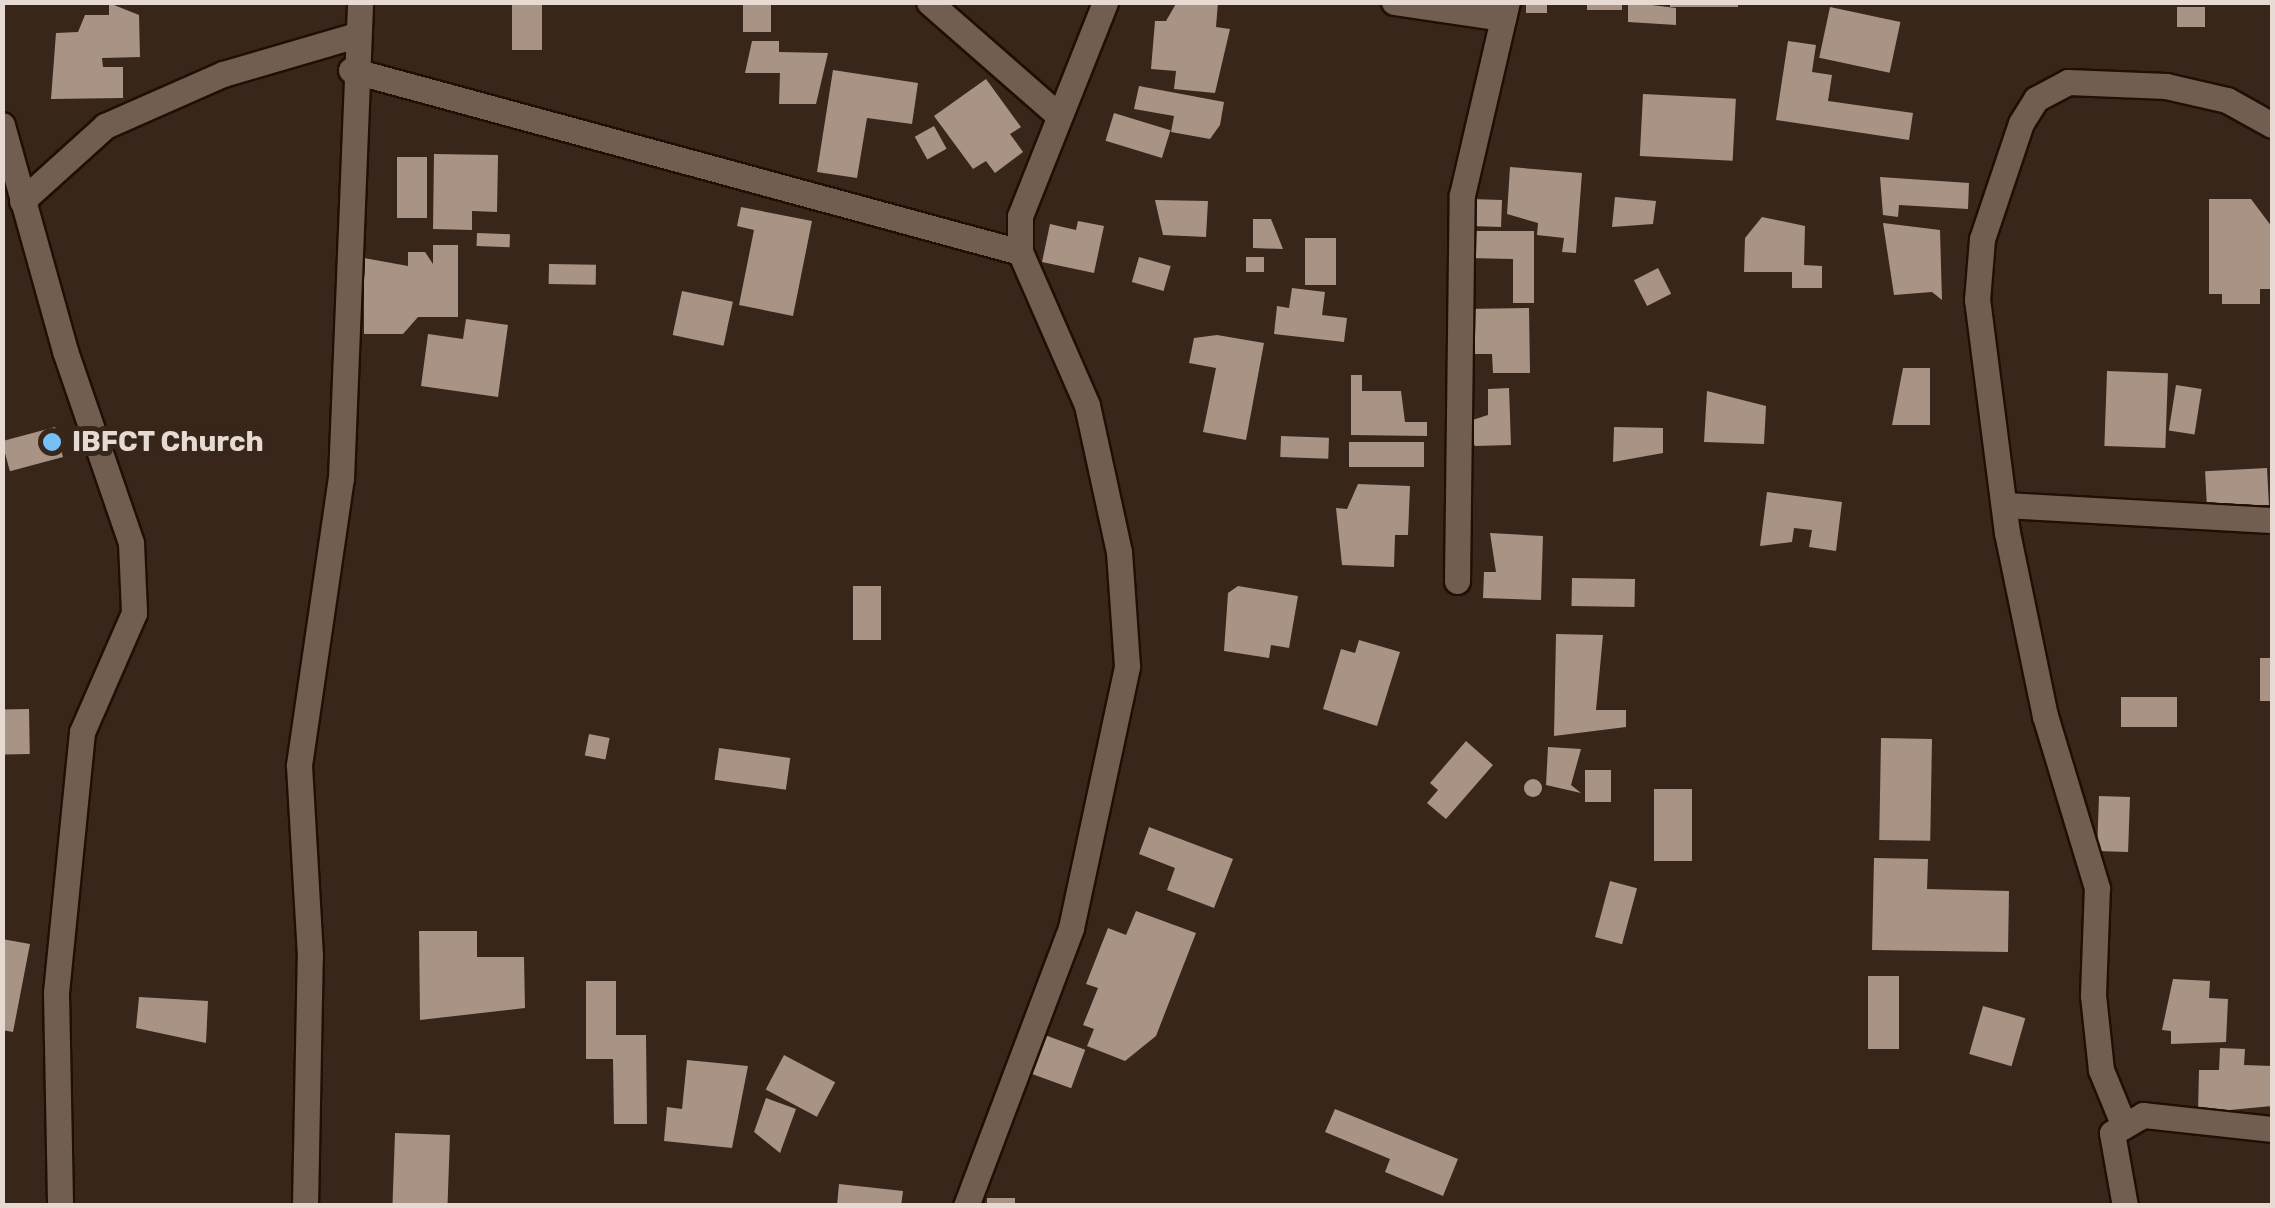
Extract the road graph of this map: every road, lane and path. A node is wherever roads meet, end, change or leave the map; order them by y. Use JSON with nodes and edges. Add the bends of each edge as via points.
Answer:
{"nodes":[{"id":1,"x":360,"y":2,"type":"edge"},
{"id":2,"x":929,"y":2,"type":"edge"},
{"id":3,"x":1105,"y":2,"type":"edge"},
{"id":4,"x":1394,"y":2,"type":"edge"},
{"id":5,"x":1505,"y":10,"type":"edge"},
{"id":6,"x":356,"y":35,"type":"junction"},
{"id":7,"x":351,"y":70,"type":"junction"},
{"id":8,"x":1058,"y":115,"type":"junction"},
{"id":9,"x":2,"y":124,"type":"edge"},
{"id":10,"x":2272,"y":125,"type":"edge"},
{"id":11,"x":22,"y":202,"type":"junction"},
{"id":12,"x":1020,"y":252,"type":"junction"},
{"id":13,"x":2004,"y":506,"type":"junction"},
{"id":14,"x":2272,"y":520,"type":"edge"},
{"id":15,"x":1457,"y":581,"type":"dead end"},
{"id":16,"x":2124,"y":1126,"type":"junction"},
{"id":17,"x":2272,"y":1129,"type":"edge"},
{"id":18,"x":60,"y":1206,"type":"edge"},
{"id":19,"x":305,"y":1206,"type":"edge"},
{"id":20,"x":966,"y":1206,"type":"edge"},
{"id":21,"x":2125,"y":1206,"type":"edge"}],
"edges":[{"from":1,"to":6,"type":"street"},
{"from":2,"to":8,"type":"street"},
{"from":3,"to":8,"type":"street"},
{"from":4,"to":5,"type":"street"},
{"from":5,"to":15,"type":"street","via":[[1462,195]]},
{"from":6,"to":7,"type":"street"},
{"from":6,"to":11,"type":"street","via":[[223,74],[105,126]]},
{"from":7,"to":12,"type":"street"},
{"from":7,"to":19,"type":"street","via":[[340,478],[299,764],[310,956]]},
{"from":8,"to":12,"type":"street","via":[[1020,216]]},
{"from":9,"to":11,"type":"street"},
{"from":10,"to":13,"type":"street","via":[[2228,100],[2166,86],[2068,82],[2036,99],[1997,178],[1977,300]]},
{"from":11,"to":18,"type":"street","via":[[131,543],[134,613],[82,732],[56,993]]},
{"from":12,"to":20,"type":"street","via":[[1087,405],[1119,552],[1126,666],[1071,928]]},
{"from":13,"to":14,"type":"street"},
{"from":13,"to":16,"type":"street","via":[[2045,716],[2098,888],[2092,995],[2101,1070]]},
{"from":16,"to":17,"type":"street","via":[[2143,1115]]},
{"from":16,"to":21,"type":"street","via":[[2112,1133]]}]}
